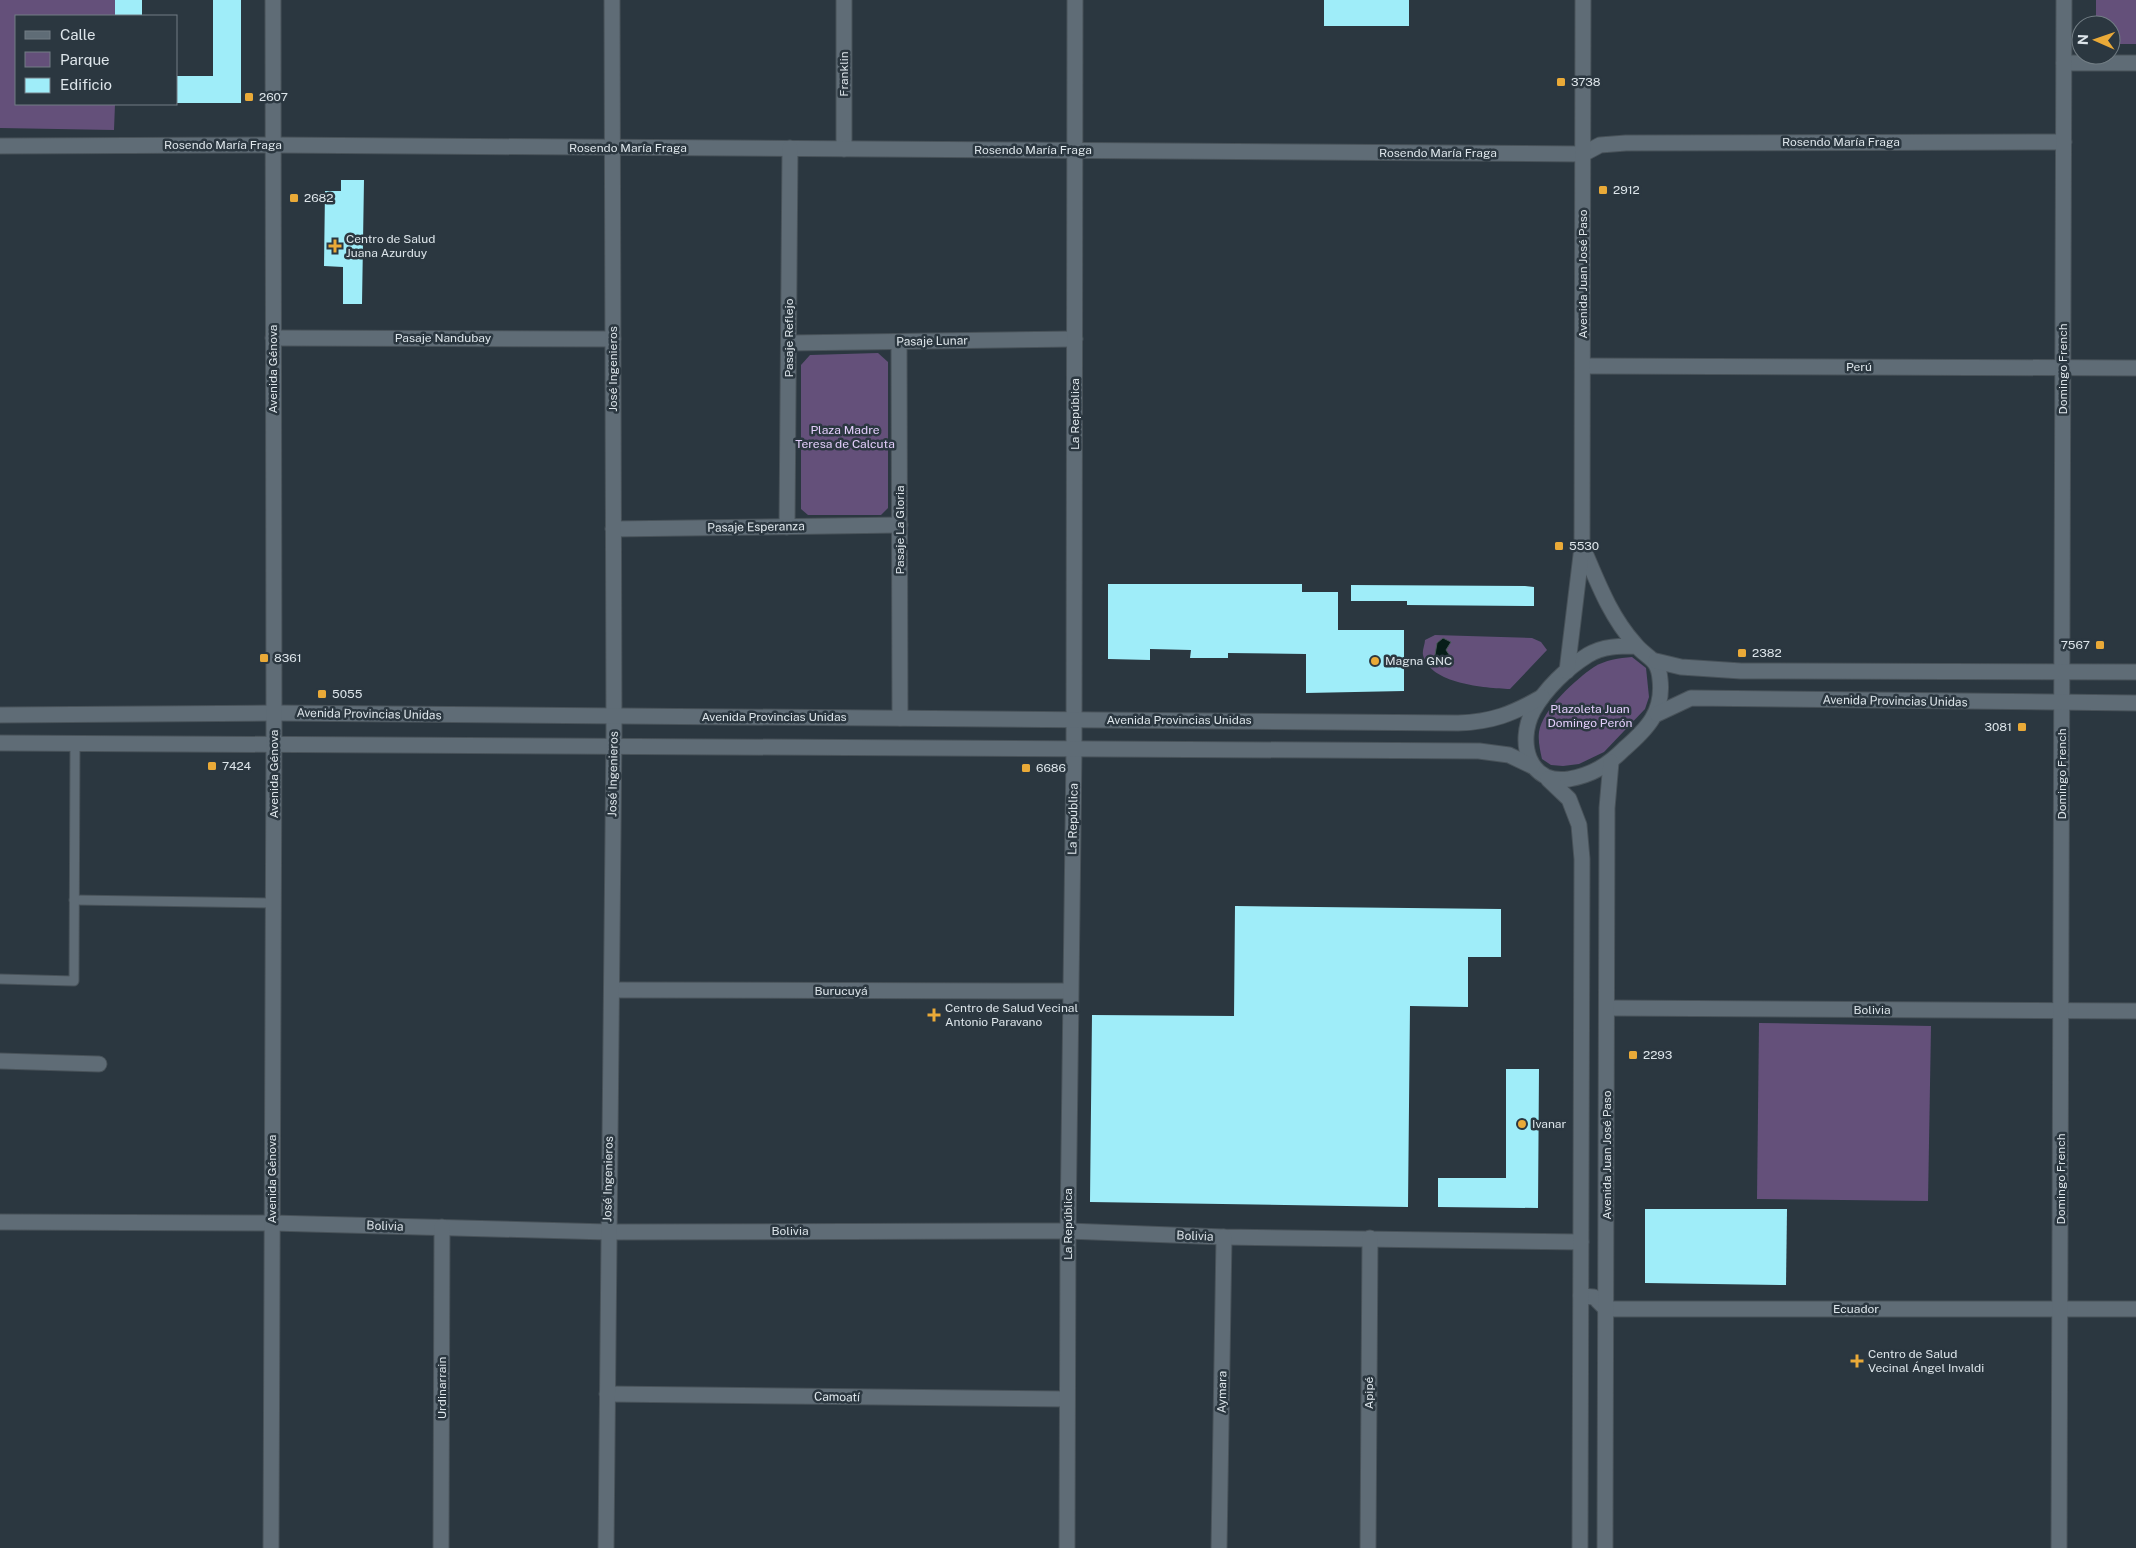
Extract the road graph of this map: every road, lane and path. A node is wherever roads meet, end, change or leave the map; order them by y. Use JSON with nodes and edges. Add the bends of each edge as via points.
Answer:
{"nodes":[{"id":1,"x":273,"y":0,"type":"edge"},
{"id":2,"x":612,"y":0,"type":"edge"},
{"id":3,"x":844,"y":0,"type":"edge"},
{"id":4,"x":1075,"y":0,"type":"edge"},
{"id":5,"x":1583,"y":0,"type":"edge"},
{"id":6,"x":2064,"y":0,"type":"edge"},
{"id":7,"x":2064,"y":63,"type":"junction"},
{"id":8,"x":2136,"y":63,"type":"edge"},
{"id":9,"x":2064,"y":142,"type":"junction"},
{"id":10,"x":273,"y":145,"type":"junction"},
{"id":11,"x":0,"y":146,"type":"edge"},
{"id":12,"x":612,"y":148,"type":"junction"},
{"id":13,"x":790,"y":148,"type":"junction"},
{"id":14,"x":844,"y":149,"type":"junction"},
{"id":15,"x":1075,"y":150,"type":"junction"},
{"id":16,"x":1582,"y":154,"type":"junction"},
{"id":17,"x":273,"y":338,"type":"junction"},
{"id":18,"x":613,"y":339,"type":"junction"},
{"id":19,"x":1075,"y":339,"type":"junction"},
{"id":20,"x":899,"y":342,"type":"junction"},
{"id":21,"x":789,"y":343,"type":"junction"},
{"id":22,"x":1582,"y":366,"type":"junction"},
{"id":23,"x":2063,"y":368,"type":"junction"},
{"id":24,"x":2136,"y":368,"type":"edge"},
{"id":25,"x":900,"y":525,"type":"junction"},
{"id":26,"x":787,"y":527,"type":"junction"},
{"id":27,"x":613,"y":530,"type":"junction"},
{"id":28,"x":1582,"y":547,"type":"junction"},
{"id":29,"x":1636,"y":646,"type":"junction"},
{"id":30,"x":1656,"y":661,"type":"junction"},
{"id":31,"x":1567,"y":671,"type":"junction"},
{"id":32,"x":2062,"y":672,"type":"junction"},
{"id":33,"x":2136,"y":672,"type":"edge"},
{"id":34,"x":1542,"y":697,"type":"junction"},
{"id":35,"x":2062,"y":702,"type":"junction"},
{"id":36,"x":2136,"y":703,"type":"edge"},
{"id":37,"x":274,"y":713,"type":"junction"},
{"id":38,"x":1657,"y":714,"type":"junction"},
{"id":39,"x":0,"y":715,"type":"edge"},
{"id":40,"x":613,"y":717,"type":"junction"},
{"id":41,"x":900,"y":718,"type":"junction"},
{"id":42,"x":1075,"y":720,"type":"junction"},
{"id":43,"x":0,"y":743,"type":"edge"},
{"id":44,"x":75,"y":744,"type":"junction"},
{"id":45,"x":274,"y":745,"type":"junction"},
{"id":46,"x":612,"y":748,"type":"junction"},
{"id":47,"x":1074,"y":750,"type":"junction"},
{"id":48,"x":1611,"y":762,"type":"junction"},
{"id":49,"x":1532,"y":766,"type":"junction"},
{"id":50,"x":1548,"y":779,"type":"junction"},
{"id":51,"x":74,"y":900,"type":"junction"},
{"id":52,"x":273,"y":903,"type":"junction"},
{"id":53,"x":0,"y":979,"type":"edge"},
{"id":54,"x":612,"y":990,"type":"junction"},
{"id":55,"x":1070,"y":991,"type":"junction"},
{"id":56,"x":1608,"y":1008,"type":"junction"},
{"id":57,"x":2136,"y":1011,"type":"edge"},
{"id":58,"x":2061,"y":1012,"type":"junction"},
{"id":59,"x":0,"y":1061,"type":"edge"},
{"id":60,"x":98,"y":1064,"type":"dead end"},
{"id":61,"x":0,"y":1222,"type":"edge"},
{"id":62,"x":272,"y":1223,"type":"junction"},
{"id":63,"x":442,"y":1227,"type":"junction"},
{"id":64,"x":1068,"y":1231,"type":"junction"},
{"id":65,"x":608,"y":1232,"type":"junction"},
{"id":66,"x":1224,"y":1237,"type":"junction"},
{"id":67,"x":1370,"y":1238,"type":"junction"},
{"id":68,"x":1581,"y":1242,"type":"junction"},
{"id":69,"x":1581,"y":1296,"type":"junction"},
{"id":70,"x":1606,"y":1309,"type":"junction"},
{"id":71,"x":2060,"y":1309,"type":"junction"},
{"id":72,"x":2136,"y":1309,"type":"edge"},
{"id":73,"x":606,"y":1394,"type":"junction"},
{"id":74,"x":1067,"y":1399,"type":"junction"},
{"id":75,"x":271,"y":1548,"type":"edge"},
{"id":76,"x":441,"y":1548,"type":"edge"},
{"id":77,"x":606,"y":1548,"type":"edge"},
{"id":78,"x":1067,"y":1548,"type":"edge"},
{"id":79,"x":1219,"y":1548,"type":"edge"},
{"id":80,"x":1368,"y":1548,"type":"edge"},
{"id":81,"x":1580,"y":1548,"type":"edge"},
{"id":82,"x":1605,"y":1548,"type":"edge"},
{"id":83,"x":2060,"y":1548,"type":"edge"}],
"edges":[{"from":1,"to":10,"type":"street","name":"Avenida Génova"},
{"from":2,"to":12,"type":"street","name":"José Ingenieros"},
{"from":3,"to":14,"type":"street","name":"Franklin"},
{"from":4,"to":15,"type":"street","name":"La República"},
{"from":5,"to":16,"type":"street","name":"Avenida Juan José Paso"},
{"from":6,"to":7,"type":"street","name":"Domingo French"},
{"from":7,"to":8,"type":"street"},
{"from":7,"to":9,"type":"street","name":"Domingo French"},
{"from":9,"to":16,"type":"street","name":"Rosendo María Fraga","via":[[1626,143],[1600,145]]},
{"from":9,"to":23,"type":"street","name":"Domingo French"},
{"from":10,"to":11,"type":"street","name":"Rosendo María Fraga"},
{"from":10,"to":12,"type":"street","name":"Rosendo María Fraga"},
{"from":10,"to":17,"type":"street","name":"Avenida Génova"},
{"from":12,"to":13,"type":"street","name":"Rosendo María Fraga"},
{"from":12,"to":18,"type":"street","name":"José Ingenieros"},
{"from":13,"to":14,"type":"street","name":"Rosendo María Fraga"},
{"from":13,"to":21,"type":"street","name":"Pasaje Reflejo"},
{"from":14,"to":15,"type":"street","name":"Rosendo María Fraga"},
{"from":15,"to":16,"type":"street","name":"Rosendo María Fraga"},
{"from":15,"to":19,"type":"street","name":"La República"},
{"from":16,"to":22,"type":"street","name":"Avenida Juan José Paso"},
{"from":17,"to":18,"type":"street","name":"Pasaje Nandubay"},
{"from":17,"to":37,"type":"street","name":"Avenida Génova"},
{"from":18,"to":27,"type":"street","name":"José Ingenieros"},
{"from":19,"to":20,"type":"street","name":"Pasaje Lunar"},
{"from":19,"to":42,"type":"street","name":"La República"},
{"from":20,"to":21,"type":"street","name":"Pasaje Lunar"},
{"from":20,"to":25,"type":"street","name":"Pasaje La Gloria"},
{"from":21,"to":26,"type":"street","name":"Pasaje Reflejo"},
{"from":22,"to":23,"type":"street","name":"Perú"},
{"from":22,"to":28,"type":"street","name":"Avenida Juan José Paso"},
{"from":23,"to":24,"type":"street","name":"Perú"},
{"from":23,"to":32,"type":"street","name":"Domingo French"},
{"from":25,"to":26,"type":"street","name":"Pasaje Esperanza"},
{"from":25,"to":41,"type":"street","name":"Pasaje La Gloria"},
{"from":26,"to":27,"type":"street","name":"Pasaje Esperanza"},
{"from":27,"to":40,"type":"street","name":"José Ingenieros"},
{"from":28,"to":29,"type":"street","name":"Avenida Juan José Paso","via":[[1611,614]]},
{"from":28,"to":31,"type":"street","name":"Avenida Juan José Paso"},
{"from":29,"to":30,"type":"street"},
{"from":29,"to":31,"type":"street","via":[[1612,646],[1589,654]]},
{"from":30,"to":32,"type":"street","via":[[1682,667],[1741,671]]},
{"from":30,"to":38,"type":"street","via":[[1661,696]]},
{"from":31,"to":34,"type":"street"},
{"from":32,"to":33,"type":"street"},
{"from":32,"to":35,"type":"street","name":"Domingo French"},
{"from":34,"to":42,"type":"street","name":"Avenida Provincias Unidas","via":[[1513,713],[1482,722]]},
{"from":34,"to":49,"type":"street","via":[[1527,730],[1527,749]]},
{"from":35,"to":36,"type":"street","name":"Avenida Provincias Unidas"},
{"from":35,"to":38,"type":"street","name":"Avenida Provincias Unidas","via":[[1691,698]]},
{"from":35,"to":58,"type":"street","name":"Domingo French"},
{"from":37,"to":39,"type":"street","name":"Avenida Provincias Unidas"},
{"from":37,"to":40,"type":"street","name":"Avenida Provincias Unidas"},
{"from":37,"to":45,"type":"street","name":"Avenida Génova"},
{"from":38,"to":48,"type":"street"},
{"from":40,"to":41,"type":"street","name":"Avenida Provincias Unidas"},
{"from":40,"to":46,"type":"street","name":"José Ingenieros"},
{"from":41,"to":42,"type":"street","name":"Avenida Provincias Unidas"},
{"from":42,"to":47,"type":"street","name":"La República"},
{"from":43,"to":44,"type":"street"},
{"from":44,"to":45,"type":"street"},
{"from":44,"to":51,"type":"lane"},
{"from":45,"to":46,"type":"street"},
{"from":45,"to":52,"type":"street","name":"Avenida Génova"},
{"from":46,"to":47,"type":"street"},
{"from":46,"to":54,"type":"street","name":"José Ingenieros"},
{"from":47,"to":49,"type":"street","via":[[1479,751],[1508,755]]},
{"from":47,"to":55,"type":"street","name":"La República"},
{"from":48,"to":50,"type":"street","via":[[1581,777]]},
{"from":48,"to":56,"type":"street","name":"Avenida Juan José Paso"},
{"from":49,"to":50,"type":"street"},
{"from":50,"to":68,"type":"street","name":"Avenida Juan José Paso","via":[[1569,800],[1579,825],[1582,859]]},
{"from":51,"to":52,"type":"lane"},
{"from":51,"to":53,"type":"lane","via":[[74,981]]},
{"from":52,"to":62,"type":"street","name":"Avenida Génova"},
{"from":54,"to":55,"type":"street","name":"Burucuyá"},
{"from":54,"to":65,"type":"street","name":"José Ingenieros"},
{"from":55,"to":64,"type":"street","name":"La República"},
{"from":56,"to":58,"type":"street","name":"Bolivia"},
{"from":56,"to":70,"type":"street","name":"Avenida Juan José Paso"},
{"from":57,"to":58,"type":"street","name":"Bolivia"},
{"from":58,"to":71,"type":"street","name":"Domingo French"},
{"from":59,"to":60,"type":"street"},
{"from":61,"to":62,"type":"street","name":"Bolivia"},
{"from":62,"to":63,"type":"street","name":"Bolivia"},
{"from":62,"to":75,"type":"street","name":"Avenida Génova"},
{"from":63,"to":65,"type":"street","name":"Bolivia"},
{"from":63,"to":76,"type":"street","name":"Urdinarrain"},
{"from":64,"to":65,"type":"street","name":"Bolivia"},
{"from":64,"to":66,"type":"street","name":"Bolivia"},
{"from":64,"to":74,"type":"street","name":"La República"},
{"from":65,"to":73,"type":"street","name":"José Ingenieros"},
{"from":66,"to":67,"type":"street","name":"Bolivia"},
{"from":66,"to":79,"type":"street","name":"Aymara"},
{"from":67,"to":68,"type":"street","name":"Bolivia"},
{"from":67,"to":80,"type":"street","name":"Apipé"},
{"from":68,"to":69,"type":"street","name":"Avenida Juan José Paso"},
{"from":69,"to":70,"type":"street","via":[[1594,1297]]},
{"from":69,"to":81,"type":"street","name":"Avenida Juan José Paso"},
{"from":70,"to":71,"type":"street","name":"Ecuador"},
{"from":70,"to":82,"type":"street","name":"Avenida Juan José Paso"},
{"from":71,"to":72,"type":"street","name":"Ecuador"},
{"from":71,"to":83,"type":"street","name":"Domingo French"},
{"from":73,"to":74,"type":"street","name":"Camoatí"},
{"from":73,"to":77,"type":"street","name":"José Ingenieros"},
{"from":74,"to":78,"type":"street","name":"La República"}]}
